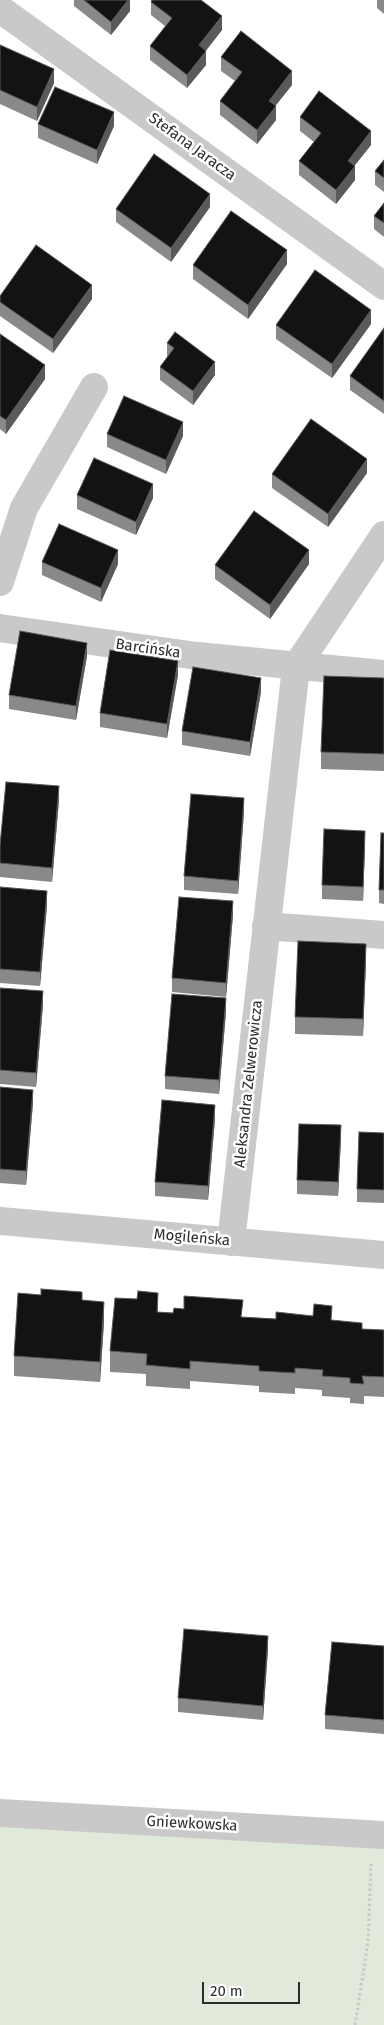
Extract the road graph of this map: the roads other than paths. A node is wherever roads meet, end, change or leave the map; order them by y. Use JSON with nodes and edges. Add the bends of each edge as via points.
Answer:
{"nodes":[{"id":1,"x":0,"y":9,"type":"edge"},
{"id":2,"x":384,"y":286,"type":"edge"},
{"id":3,"x":94,"y":387,"type":"dead end"},
{"id":4,"x":384,"y":535,"type":"edge"},
{"id":5,"x":0,"y":582,"type":"edge"},
{"id":6,"x":0,"y":628,"type":"edge"},
{"id":7,"x":296,"y":667,"type":"junction"},
{"id":8,"x":384,"y":674,"type":"edge"},
{"id":9,"x":266,"y":926,"type":"junction"},
{"id":10,"x":384,"y":935,"type":"edge"},
{"id":11,"x":0,"y":1221,"type":"edge"},
{"id":12,"x":231,"y":1242,"type":"junction"},
{"id":13,"x":384,"y":1255,"type":"edge"},
{"id":14,"x":0,"y":1813,"type":"edge"},
{"id":15,"x":378,"y":1834,"type":"edge"}],
"edges":[{"from":1,"to":2,"type":"street","name":"Stefana Jaracza"},
{"from":3,"to":5,"type":"street","via":[[24,508]]},
{"from":4,"to":7,"type":"street","name":"Aleksandra Zelwerowicza"},
{"from":6,"to":7,"type":"street","name":"Barcińska"},
{"from":7,"to":8,"type":"street"},
{"from":7,"to":9,"type":"street","name":"Aleksandra Zelwerowicza"},
{"from":9,"to":10,"type":"street"},
{"from":9,"to":12,"type":"street","name":"Aleksandra Zelwerowicza"},
{"from":11,"to":12,"type":"street","name":"Mogileńska"},
{"from":12,"to":13,"type":"street","name":"Mogileńska"},
{"from":14,"to":15,"type":"street","name":"Gniewkowska"}]}
